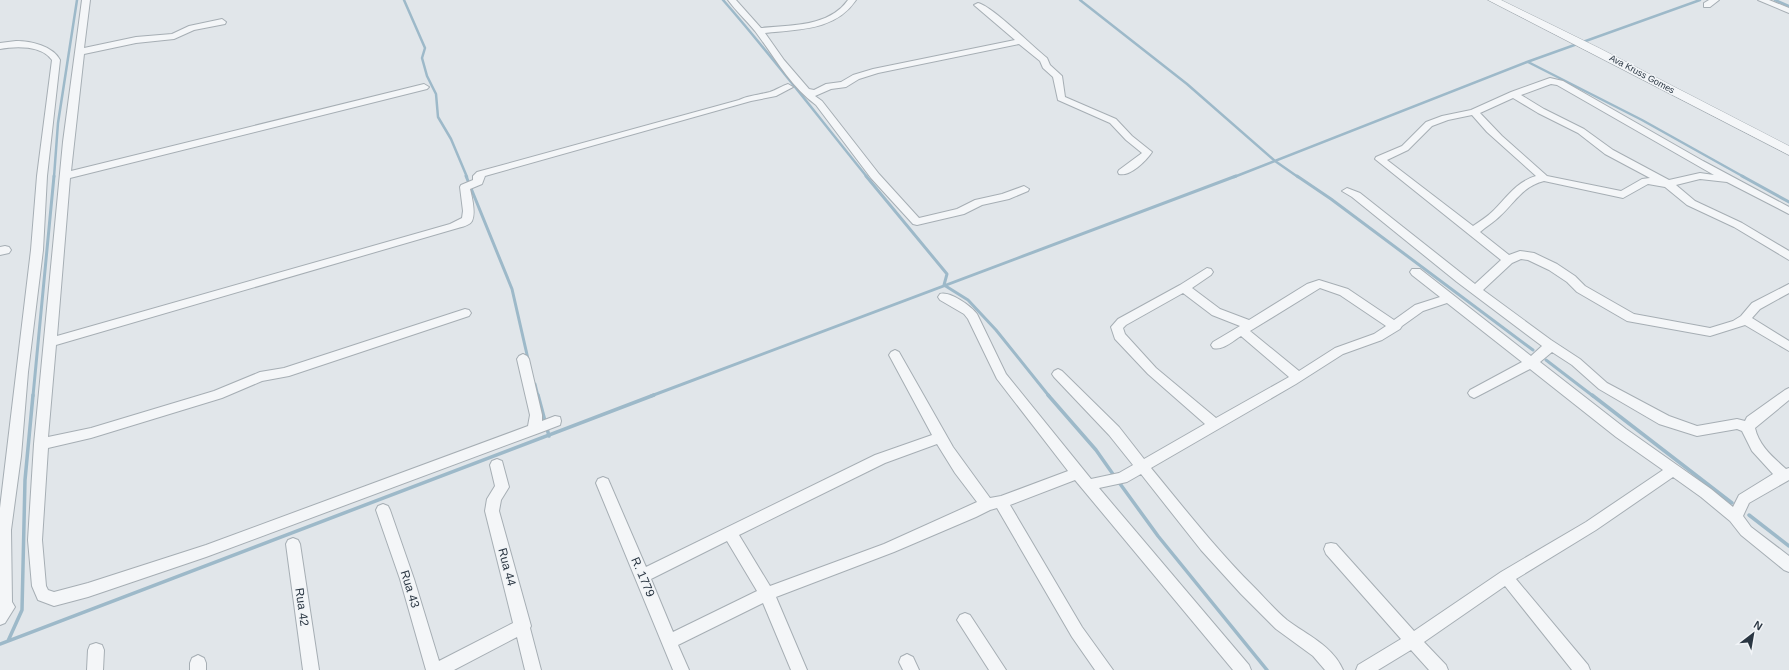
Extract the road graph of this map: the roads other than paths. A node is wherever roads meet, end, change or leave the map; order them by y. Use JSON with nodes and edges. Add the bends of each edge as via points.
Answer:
{"nodes":[{"id":1,"x":86,"y":0,"type":"edge"},
{"id":2,"x":732,"y":0,"type":"edge"},
{"id":3,"x":852,"y":0,"type":"edge"},
{"id":4,"x":1493,"y":0,"type":"edge"},
{"id":5,"x":1715,"y":0,"type":"edge"},
{"id":6,"x":1762,"y":0,"type":"edge"},
{"id":7,"x":1707,"y":4,"type":"dead end"},
{"id":8,"x":978,"y":5,"type":"dead end"},
{"id":9,"x":1789,"y":11,"type":"edge"},
{"id":10,"x":222,"y":22,"type":"dead end"},
{"id":11,"x":759,"y":31,"type":"junction"},
{"id":12,"x":1021,"y":41,"type":"junction"},
{"id":13,"x":0,"y":46,"type":"edge"},
{"id":14,"x":80,"y":52,"type":"junction"},
{"id":15,"x":424,"y":87,"type":"dead end"},
{"id":16,"x":788,"y":88,"type":"dead end"},
{"id":17,"x":806,"y":91,"type":"junction"},
{"id":18,"x":1514,"y":94,"type":"junction"},
{"id":19,"x":1474,"y":112,"type":"junction"},
{"id":20,"x":1789,"y":151,"type":"edge"},
{"id":21,"x":1123,"y":172,"type":"dead end"},
{"id":22,"x":65,"y":176,"type":"junction"},
{"id":23,"x":1544,"y":178,"type":"junction"},
{"id":24,"x":1733,"y":181,"type":"junction"},
{"id":25,"x":1668,"y":184,"type":"junction"},
{"id":26,"x":1024,"y":189,"type":"dead end"},
{"id":27,"x":1347,"y":191,"type":"dead end"},
{"id":28,"x":1789,"y":211,"type":"edge"},
{"id":29,"x":1474,"y":231,"type":"junction"},
{"id":30,"x":1789,"y":256,"type":"edge"},
{"id":31,"x":1508,"y":260,"type":"junction"},
{"id":32,"x":1207,"y":272,"type":"dead end"},
{"id":33,"x":1416,"y":272,"type":"dead end"},
{"id":34,"x":1184,"y":288,"type":"junction"},
{"id":35,"x":1789,"y":288,"type":"edge"},
{"id":36,"x":1476,"y":290,"type":"junction"},
{"id":37,"x":944,"y":297,"type":"dead end"},
{"id":38,"x":1448,"y":298,"type":"junction"},
{"id":39,"x":464,"y":313,"type":"dead end"},
{"id":40,"x":1745,"y":319,"type":"junction"},
{"id":41,"x":1396,"y":326,"type":"junction"},
{"id":42,"x":1246,"y":328,"type":"junction"},
{"id":43,"x":50,"y":342,"type":"junction"},
{"id":44,"x":1547,"y":343,"type":"junction"},
{"id":45,"x":1217,"y":345,"type":"dead end"},
{"id":46,"x":1789,"y":347,"type":"edge"},
{"id":47,"x":895,"y":355,"type":"dead end"},
{"id":48,"x":523,"y":359,"type":"dead end"},
{"id":49,"x":1532,"y":362,"type":"junction"},
{"id":50,"x":1058,"y":374,"type":"dead end"},
{"id":51,"x":1298,"y":377,"type":"junction"},
{"id":52,"x":1474,"y":393,"type":"dead end"},
{"id":53,"x":1789,"y":393,"type":"edge"},
{"id":54,"x":555,"y":421,"type":"dead end"},
{"id":55,"x":1215,"y":425,"type":"junction"},
{"id":56,"x":1748,"y":427,"type":"junction"},
{"id":57,"x":537,"y":428,"type":"junction"},
{"id":58,"x":940,"y":438,"type":"junction"},
{"id":59,"x":41,"y":444,"type":"junction"},
{"id":60,"x":496,"y":465,"type":"dead end"},
{"id":61,"x":1143,"y":467,"type":"junction"},
{"id":62,"x":1674,"y":470,"type":"junction"},
{"id":63,"x":1078,"y":473,"type":"junction"},
{"id":64,"x":1786,"y":475,"type":"edge"},
{"id":65,"x":603,"y":484,"type":"dead end"},
{"id":66,"x":1088,"y":485,"type":"junction"},
{"id":67,"x":994,"y":503,"type":"junction"},
{"id":68,"x":383,"y":510,"type":"dead end"},
{"id":69,"x":1735,"y":517,"type":"junction"},
{"id":70,"x":730,"y":533,"type":"junction"},
{"id":71,"x":293,"y":544,"type":"dead end"},
{"id":72,"x":1330,"y":549,"type":"dead end"},
{"id":73,"x":1789,"y":565,"type":"edge"},
{"id":74,"x":643,"y":576,"type":"junction"},
{"id":75,"x":1506,"y":577,"type":"junction"},
{"id":76,"x":767,"y":594,"type":"junction"},
{"id":77,"x":0,"y":618,"type":"edge"},
{"id":78,"x":965,"y":620,"type":"dead end"},
{"id":79,"x":523,"y":626,"type":"junction"},
{"id":80,"x":670,"y":641,"type":"junction"},
{"id":81,"x":1412,"y":641,"type":"junction"},
{"id":82,"x":96,"y":650,"type":"dead end"},
{"id":83,"x":95,"y":670,"type":"edge"},
{"id":84,"x":311,"y":670,"type":"edge"},
{"id":85,"x":434,"y":670,"type":"edge"},
{"id":86,"x":438,"y":670,"type":"edge"},
{"id":87,"x":533,"y":670,"type":"edge"},
{"id":88,"x":681,"y":670,"type":"edge"},
{"id":89,"x":800,"y":670,"type":"edge"},
{"id":90,"x":998,"y":670,"type":"edge"},
{"id":91,"x":1105,"y":670,"type":"edge"},
{"id":92,"x":1243,"y":670,"type":"edge"},
{"id":93,"x":1335,"y":670,"type":"edge"},
{"id":94,"x":1364,"y":670,"type":"edge"},
{"id":95,"x":1440,"y":670,"type":"edge"},
{"id":96,"x":1582,"y":670,"type":"edge"}],
"edges":[{"from":1,"to":14,"type":"street"},
{"from":2,"to":11,"type":"street"},
{"from":3,"to":11,"type":"street","via":[[840,15],[811,26]]},
{"from":4,"to":20,"type":"street","name":"Ava Kruss Gomes","via":[[1596,50]]},
{"from":5,"to":7,"type":"street"},
{"from":6,"to":9,"type":"street"},
{"from":8,"to":12,"type":"street","via":[[992,14]]},
{"from":10,"to":14,"type":"street","via":[[192,28],[174,36],[136,40]]},
{"from":11,"to":17,"type":"street"},
{"from":12,"to":17,"type":"street","via":[[876,71],[815,93]]},
{"from":12,"to":21,"type":"street","via":[[1044,60],[1046,66],[1057,76],[1061,98],[1113,121],[1147,152]]},
{"from":13,"to":77,"type":"street","via":[[31,44],[54,56],[56,60],[42,176],[37,250],[4,530],[4,605],[7,607]]},
{"from":14,"to":22,"type":"street"},
{"from":15,"to":22,"type":"street"},
{"from":16,"to":43,"type":"street","via":[[481,174],[478,176],[478,182],[465,187],[467,220],[454,226]]},
{"from":17,"to":26,"type":"street","via":[[819,103],[884,187],[917,222],[960,212],[979,202],[1005,197]]},
{"from":18,"to":19,"type":"street"},
{"from":18,"to":24,"type":"street","via":[[1555,81]]},
{"from":18,"to":25,"type":"street"},
{"from":19,"to":23,"type":"street","via":[[1487,128],[1529,162]]},
{"from":19,"to":29,"type":"street","via":[[1429,124],[1405,148],[1380,159]]},
{"from":22,"to":43,"type":"street"},
{"from":23,"to":25,"type":"street","via":[[1623,195],[1646,182]]},
{"from":23,"to":29,"type":"street","via":[[1523,185]]},
{"from":24,"to":25,"type":"street","via":[[1700,176]]},
{"from":24,"to":28,"type":"street"},
{"from":25,"to":30,"type":"street","via":[[1691,203],[1738,225]]},
{"from":27,"to":36,"type":"street","via":[[1383,216]]},
{"from":29,"to":31,"type":"street"},
{"from":31,"to":36,"type":"street"},
{"from":31,"to":40,"type":"street","via":[[1520,255],[1544,262],[1571,279],[1581,289],[1631,318],[1710,332]]},
{"from":32,"to":34,"type":"street"},
{"from":33,"to":38,"type":"street"},
{"from":34,"to":42,"type":"street","via":[[1216,312]]},
{"from":34,"to":55,"type":"street","via":[[1122,322],[1117,327],[1119,336],[1152,371]]},
{"from":35,"to":40,"type":"street","via":[[1756,306]]},
{"from":36,"to":44,"type":"street"},
{"from":37,"to":63,"type":"street","via":[[968,311],[973,317],[1001,376]]},
{"from":38,"to":41,"type":"street","via":[[1419,308]]},
{"from":38,"to":49,"type":"street"},
{"from":39,"to":59,"type":"street","via":[[285,373],[260,378],[218,395],[91,433]]},
{"from":40,"to":46,"type":"street"},
{"from":41,"to":42,"type":"street","via":[[1344,292],[1319,284],[1310,287]]},
{"from":41,"to":51,"type":"street","via":[[1378,337],[1339,351]]},
{"from":42,"to":45,"type":"street"},
{"from":42,"to":51,"type":"street"},
{"from":43,"to":59,"type":"street"},
{"from":44,"to":49,"type":"street","via":[[1549,348]]},
{"from":44,"to":56,"type":"street","via":[[1576,362],[1603,386],[1664,420],[1697,431],[1737,424]]},
{"from":47,"to":58,"type":"street"},
{"from":48,"to":57,"type":"street"},
{"from":49,"to":52,"type":"street"},
{"from":49,"to":62,"type":"street","via":[[1621,433]]},
{"from":50,"to":61,"type":"street","via":[[1114,431]]},
{"from":51,"to":55,"type":"street"},
{"from":53,"to":56,"type":"street","via":[[1752,421]]},
{"from":54,"to":57,"type":"street"},
{"from":55,"to":61,"type":"street"},
{"from":56,"to":64,"type":"street","via":[[1754,445]]},
{"from":57,"to":59,"type":"street","via":[[206,551],[54,599],[44,595],[39,586],[35,540]]},
{"from":58,"to":67,"type":"street","via":[[972,488]]},
{"from":58,"to":70,"type":"street","via":[[880,459]]},
{"from":60,"to":79,"type":"street","name":"Rua 44","via":[[502,487],[494,500],[492,511]]},
{"from":61,"to":66,"type":"street","via":[[1119,479]]},
{"from":61,"to":93,"type":"street","via":[[1206,546],[1246,589],[1281,624],[1319,651]]},
{"from":62,"to":69,"type":"street"},
{"from":62,"to":75,"type":"street","via":[[1592,526]]},
{"from":63,"to":66,"type":"street"},
{"from":63,"to":67,"type":"street"},
{"from":64,"to":69,"type":"street","via":[[1744,499]]},
{"from":65,"to":74,"type":"street","name":"R. 1779"},
{"from":66,"to":92,"type":"street"},
{"from":67,"to":76,"type":"street","via":[[889,548]]},
{"from":67,"to":91,"type":"street","via":[[1077,632]]},
{"from":68,"to":85,"type":"street","name":"Rua 43"},
{"from":69,"to":73,"type":"street","via":[[1746,531]]},
{"from":70,"to":74,"type":"street"},
{"from":70,"to":76,"type":"street"},
{"from":71,"to":84,"type":"street","name":"Rua 42"},
{"from":72,"to":81,"type":"street"},
{"from":74,"to":80,"type":"street","name":"R. 1779"},
{"from":75,"to":81,"type":"street"},
{"from":75,"to":96,"type":"street"},
{"from":76,"to":80,"type":"street"},
{"from":76,"to":89,"type":"street"},
{"from":78,"to":90,"type":"street"},
{"from":79,"to":86,"type":"street"},
{"from":79,"to":87,"type":"street","name":"Rua 44"},
{"from":80,"to":88,"type":"street","name":"R. 1779"},
{"from":81,"to":94,"type":"street"},
{"from":81,"to":95,"type":"street"},
{"from":82,"to":83,"type":"street"}]}
